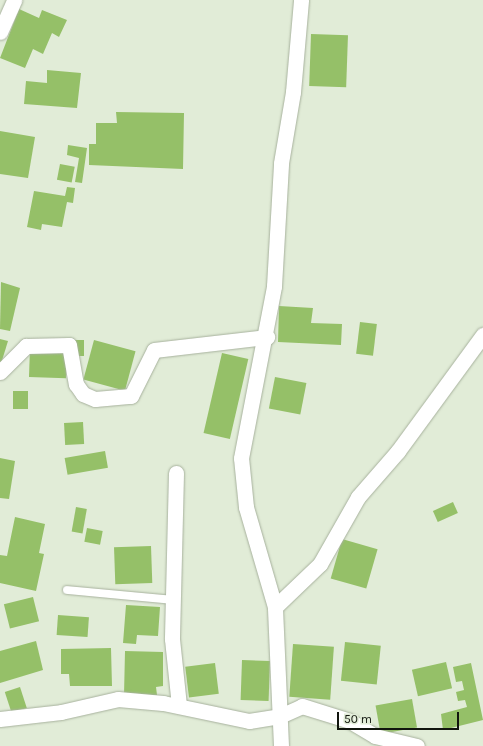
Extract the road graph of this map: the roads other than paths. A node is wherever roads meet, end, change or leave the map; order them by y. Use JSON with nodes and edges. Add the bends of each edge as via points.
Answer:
{"nodes":[{"id":1,"x":14,"y":0,"type":"edge"},
{"id":2,"x":302,"y":0,"type":"edge"},
{"id":3,"x":0,"y":32,"type":"edge"},
{"id":4,"x":483,"y":335,"type":"edge"},
{"id":5,"x":267,"y":336,"type":"junction"},
{"id":6,"x":0,"y":372,"type":"edge"},
{"id":7,"x":176,"y":473,"type":"dead end"},
{"id":8,"x":67,"y":590,"type":"dead end"},
{"id":9,"x":173,"y":600,"type":"junction"},
{"id":10,"x":274,"y":607,"type":"junction"},
{"id":11,"x":179,"y":706,"type":"junction"},
{"id":12,"x":280,"y":716,"type":"junction"},
{"id":13,"x":0,"y":719,"type":"edge"},
{"id":14,"x":281,"y":746,"type":"edge"},
{"id":15,"x":417,"y":746,"type":"edge"}],
"edges":[{"from":1,"to":3,"type":"street"},
{"from":2,"to":5,"type":"street","via":[[293,92],[281,163],[274,279]]},
{"from":4,"to":10,"type":"street","via":[[398,451],[358,497],[320,564]]},
{"from":5,"to":6,"type":"street","via":[[154,350],[131,396],[95,399],[83,394],[76,384],[69,344],[26,346]]},
{"from":5,"to":10,"type":"street","via":[[241,458],[241,480]]},
{"from":7,"to":9,"type":"street"},
{"from":8,"to":9,"type":"lane"},
{"from":9,"to":11,"type":"street","via":[[172,639]]},
{"from":10,"to":12,"type":"street"},
{"from":11,"to":12,"type":"street","via":[[249,720]]},
{"from":11,"to":13,"type":"street","via":[[118,699],[61,712]]},
{"from":12,"to":14,"type":"street"},
{"from":12,"to":15,"type":"street","via":[[302,706],[350,721],[375,736]]}]}
